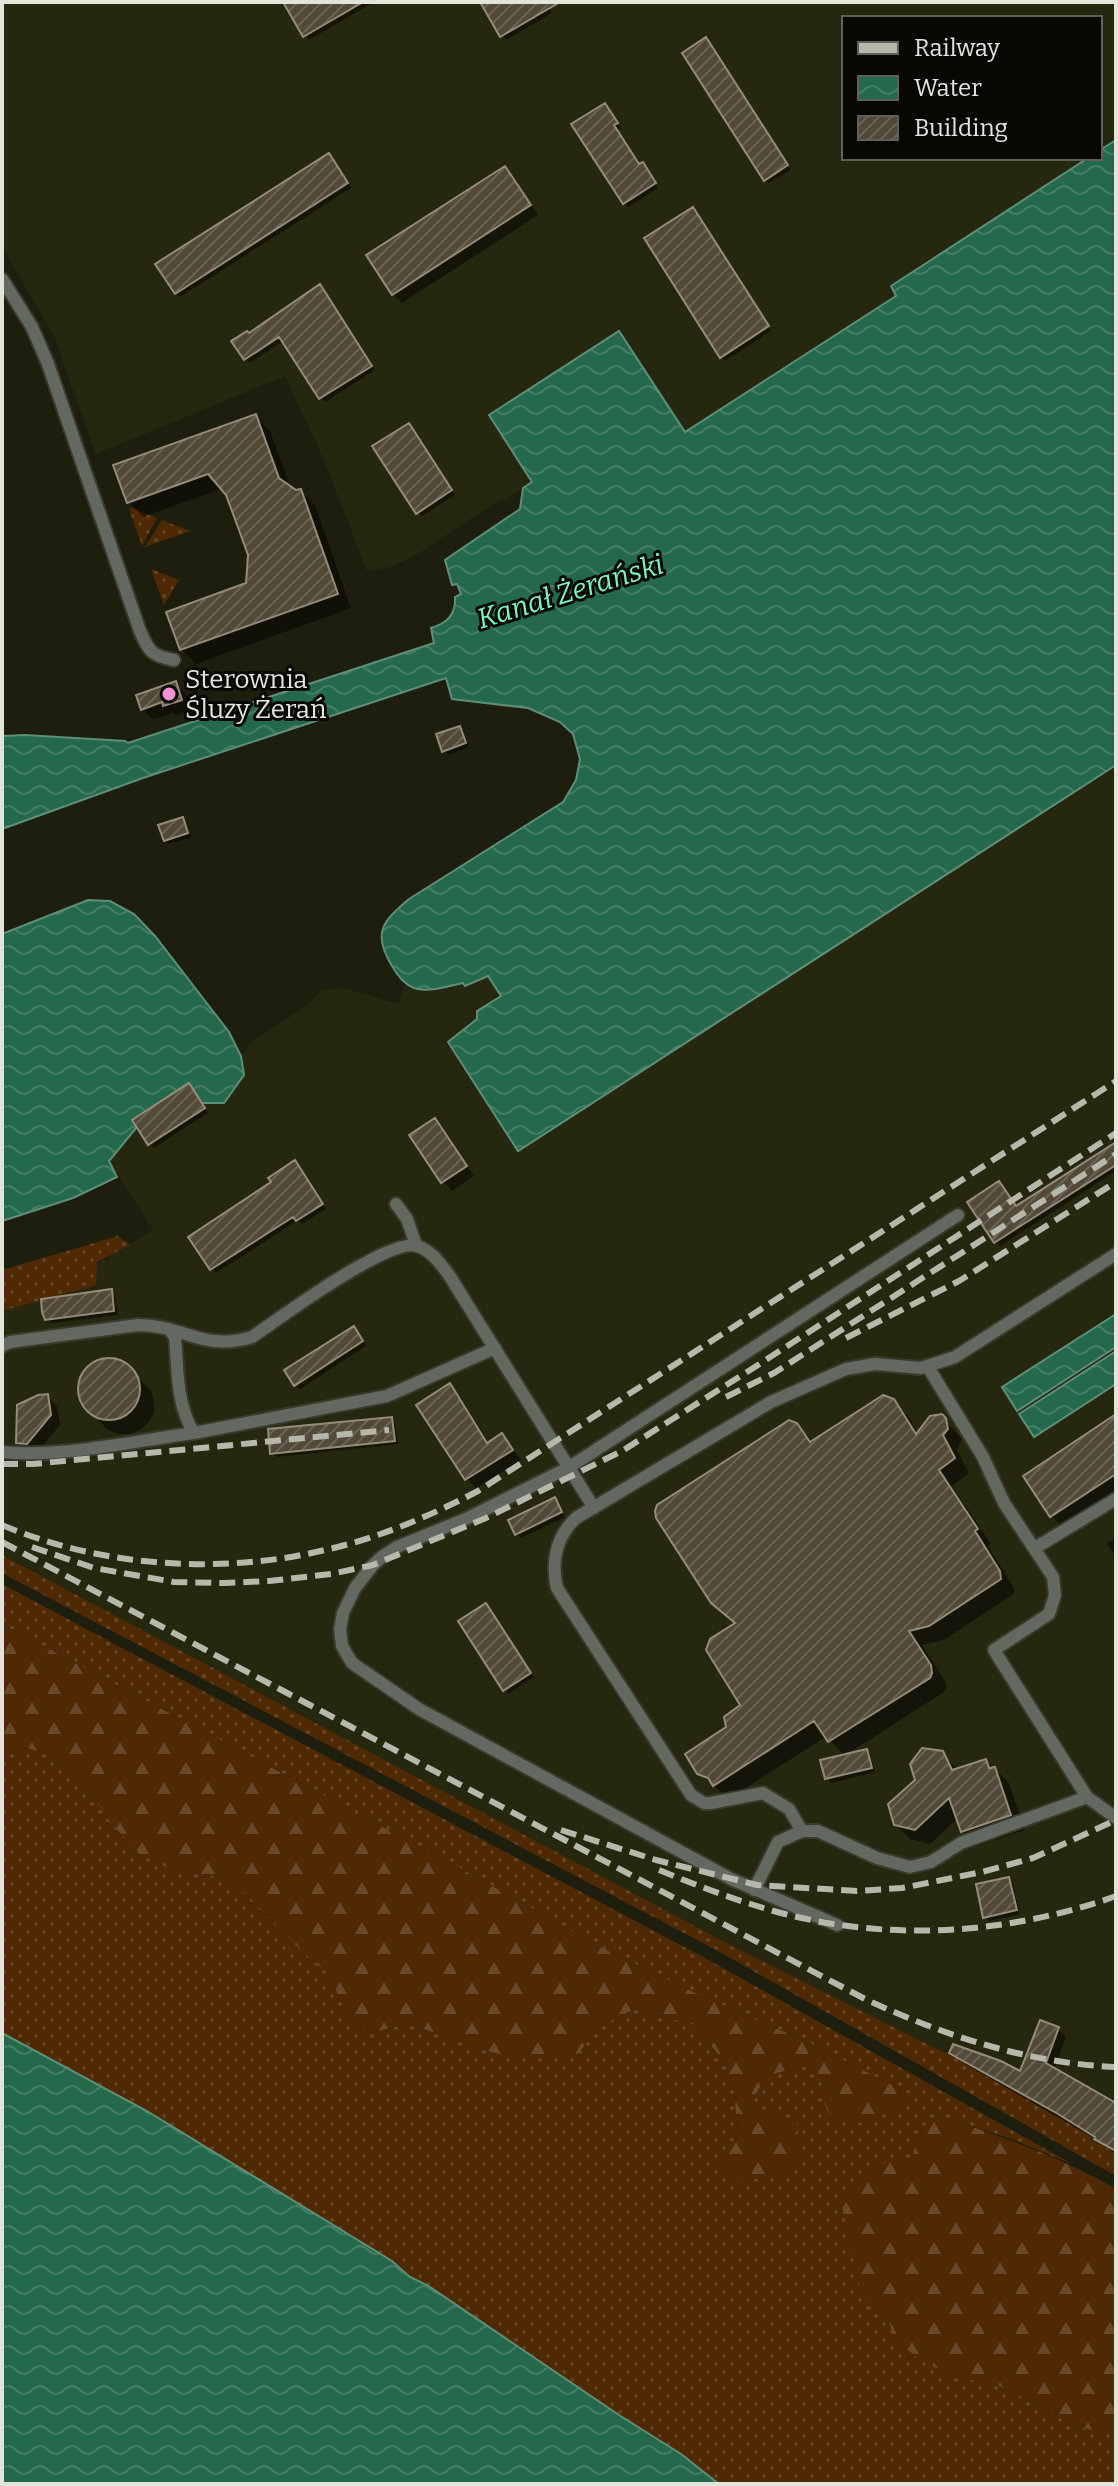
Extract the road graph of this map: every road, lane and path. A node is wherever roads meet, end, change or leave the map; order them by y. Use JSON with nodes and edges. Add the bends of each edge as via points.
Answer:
{"nodes":[{"id":1,"x":2,"y":279,"type":"edge"},
{"id":2,"x":174,"y":660,"type":"dead end"},
{"id":3,"x":396,"y":1204,"type":"dead end"},
{"id":4,"x":958,"y":1215,"type":"dead end"},
{"id":5,"x":416,"y":1245,"type":"junction"},
{"id":6,"x":1116,"y":1254,"type":"edge"},
{"id":7,"x":169,"y":1329,"type":"junction"},
{"id":8,"x":2,"y":1346,"type":"edge"},
{"id":9,"x":495,"y":1348,"type":"junction"},
{"id":10,"x":928,"y":1367,"type":"junction"},
{"id":11,"x":194,"y":1433,"type":"junction"},
{"id":12,"x":2,"y":1452,"type":"edge"},
{"id":13,"x":568,"y":1468,"type":"junction"},
{"id":14,"x":1116,"y":1499,"type":"edge"},
{"id":15,"x":594,"y":1508,"type":"junction"},
{"id":16,"x":1035,"y":1548,"type":"junction"},
{"id":17,"x":1087,"y":1797,"type":"junction"},
{"id":18,"x":1116,"y":1818,"type":"edge"},
{"id":19,"x":802,"y":1831,"type":"junction"},
{"id":20,"x":754,"y":1890,"type":"junction"},
{"id":21,"x":837,"y":1925,"type":"dead end"}],
"edges":[{"from":1,"to":2,"type":"lane","via":[[48,364],[140,631],[150,651]]},
{"from":3,"to":5,"type":"lane"},
{"from":4,"to":13,"type":"lane"},
{"from":5,"to":7,"type":"lane","via":[[375,1256],[252,1337],[211,1342]]},
{"from":5,"to":9,"type":"lane","via":[[433,1255],[449,1275]]},
{"from":6,"to":10,"type":"lane","via":[[955,1357]]},
{"from":7,"to":8,"type":"lane","via":[[138,1325]]},
{"from":7,"to":11,"type":"lane","via":[[175,1337],[180,1402]]},
{"from":9,"to":11,"type":"lane","via":[[387,1396]]},
{"from":9,"to":13,"type":"lane"},
{"from":10,"to":15,"type":"lane","via":[[875,1364],[846,1369],[771,1402]]},
{"from":10,"to":16,"type":"lane"},
{"from":11,"to":12,"type":"lane","via":[[77,1449]]},
{"from":13,"to":15,"type":"lane"},
{"from":13,"to":20,"type":"lane","via":[[397,1547],[373,1565],[343,1613],[342,1646],[352,1663],[419,1709]]},
{"from":14,"to":16,"type":"lane"},
{"from":15,"to":19,"type":"lane","via":[[566,1528],[553,1560],[557,1588],[567,1607],[691,1795],[711,1803],[763,1793],[789,1809]]},
{"from":16,"to":17,"type":"lane","via":[[1053,1577],[1049,1614],[994,1650]]},
{"from":17,"to":18,"type":"lane"},
{"from":17,"to":19,"type":"lane","via":[[910,1867],[818,1831]]},
{"from":19,"to":20,"type":"lane","via":[[778,1842]]},
{"from":20,"to":21,"type":"lane"}]}
